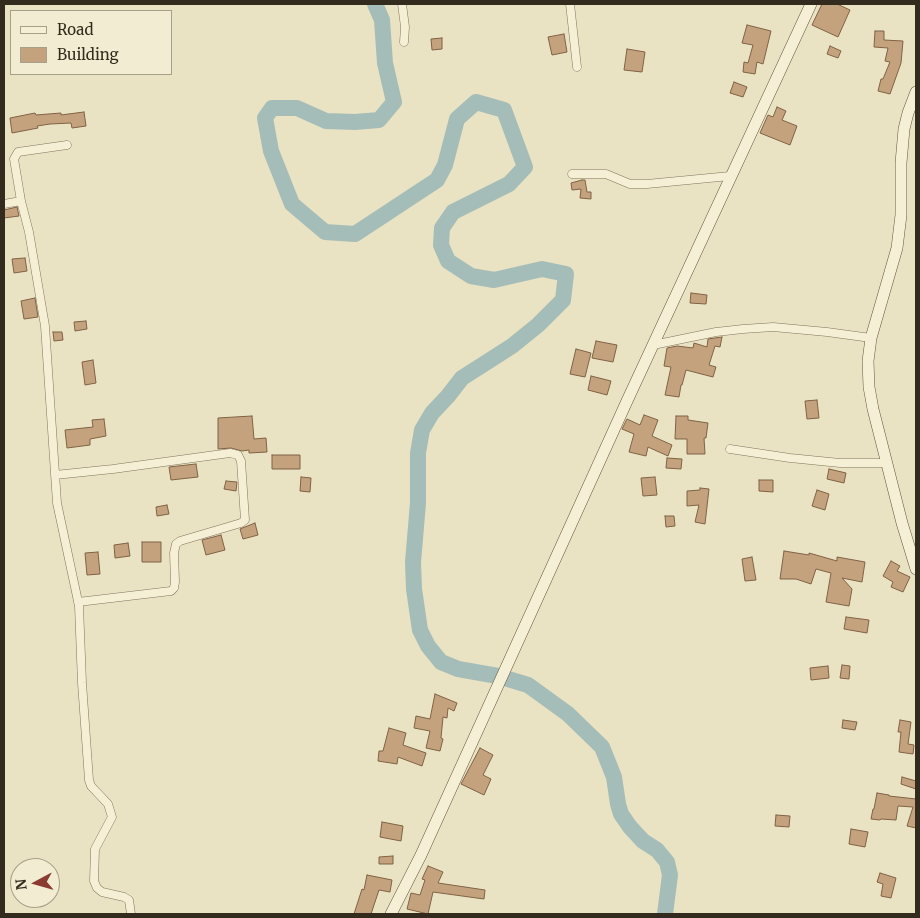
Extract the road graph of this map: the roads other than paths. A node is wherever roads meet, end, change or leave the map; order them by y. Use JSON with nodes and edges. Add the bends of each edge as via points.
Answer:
{"nodes":[{"id":1,"x":402,"y":4,"type":"edge"},
{"id":2,"x":570,"y":4,"type":"edge"},
{"id":3,"x":811,"y":4,"type":"edge"},
{"id":4,"x":404,"y":42,"type":"dead end"},
{"id":5,"x":577,"y":67,"type":"dead end"},
{"id":6,"x":916,"y":92,"type":"edge"},
{"id":7,"x":67,"y":144,"type":"dead end"},
{"id":8,"x":572,"y":174,"type":"dead end"},
{"id":9,"x":730,"y":176,"type":"junction"},
{"id":10,"x":21,"y":201,"type":"junction"},
{"id":11,"x":4,"y":204,"type":"edge"},
{"id":12,"x":871,"y":338,"type":"junction"},
{"id":13,"x":653,"y":345,"type":"junction"},
{"id":14,"x":730,"y":448,"type":"dead end"},
{"id":15,"x":886,"y":463,"type":"junction"},
{"id":16,"x":56,"y":475,"type":"junction"},
{"id":17,"x":916,"y":569,"type":"edge"},
{"id":18,"x":78,"y":602,"type":"junction"},
{"id":19,"x":131,"y":914,"type":"edge"},
{"id":20,"x":391,"y":914,"type":"edge"}],
"edges":[{"from":1,"to":4,"type":"street"},
{"from":2,"to":5,"type":"street"},
{"from":3,"to":9,"type":"street"},
{"from":6,"to":12,"type":"street","via":[[904,129],[897,248]]},
{"from":7,"to":10,"type":"street","via":[[18,152],[15,164]]},
{"from":8,"to":9,"type":"street","via":[[606,174],[630,184]]},
{"from":9,"to":13,"type":"street"},
{"from":10,"to":11,"type":"street"},
{"from":10,"to":16,"type":"street","via":[[45,326]]},
{"from":12,"to":13,"type":"street","via":[[773,328],[716,332]]},
{"from":12,"to":15,"type":"street","via":[[869,387]]},
{"from":13,"to":20,"type":"street","via":[[492,701]]},
{"from":14,"to":15,"type":"street","via":[[840,463]]},
{"from":15,"to":17,"type":"street"},
{"from":16,"to":18,"type":"street","via":[[57,503]]},
{"from":16,"to":18,"type":"street","via":[[230,453],[238,455],[241,461],[244,520],[241,524],[176,544],[175,582],[171,591]]},
{"from":18,"to":19,"type":"street","via":[[89,780],[108,804],[112,817],[95,849],[94,881],[102,892],[129,900]]}]}
